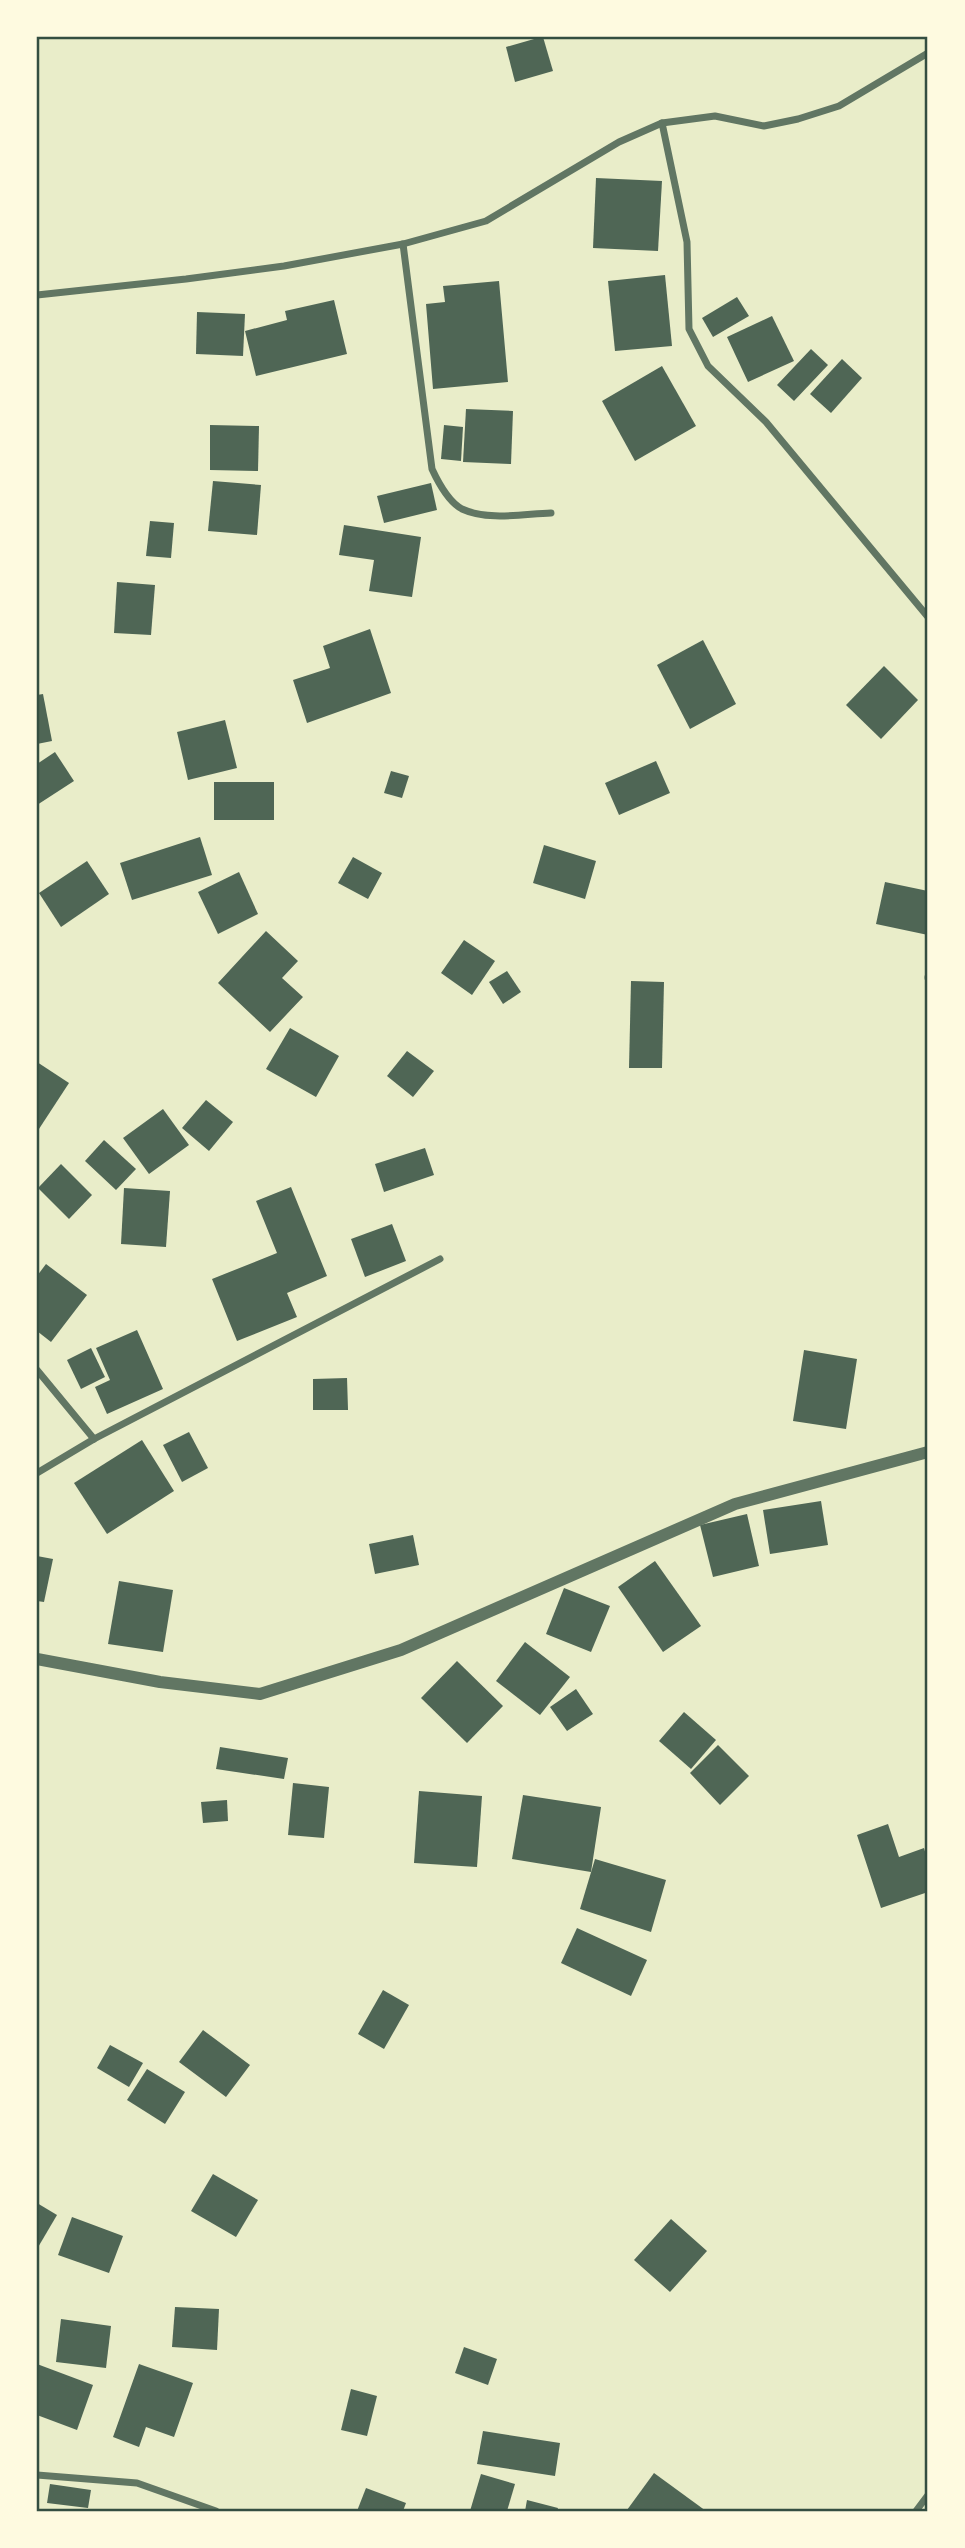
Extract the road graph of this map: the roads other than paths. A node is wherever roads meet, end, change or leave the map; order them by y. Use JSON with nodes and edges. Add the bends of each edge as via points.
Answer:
{"nodes":[{"id":1,"x":928,"y":53,"type":"edge"},
{"id":2,"x":662,"y":123,"type":"junction"},
{"id":3,"x":403,"y":244,"type":"junction"},
{"id":4,"x":37,"y":295,"type":"edge"},
{"id":5,"x":551,"y":513,"type":"dead end"},
{"id":6,"x":928,"y":617,"type":"edge"},
{"id":7,"x":440,"y":1259,"type":"dead end"},
{"id":8,"x":37,"y":1370,"type":"edge"},
{"id":9,"x":94,"y":1439,"type":"junction"},
{"id":10,"x":928,"y":1452,"type":"edge"},
{"id":11,"x":37,"y":1473,"type":"edge"},
{"id":12,"x":37,"y":1659,"type":"edge"},
{"id":13,"x":37,"y":2475,"type":"edge"},
{"id":14,"x":928,"y":2495,"type":"edge"},
{"id":15,"x":216,"y":2511,"type":"edge"},
{"id":16,"x":916,"y":2511,"type":"edge"}],
"edges":[{"from":1,"to":2,"type":"street","via":[[839,106],[798,119],[764,126],[715,116]]},
{"from":2,"to":3,"type":"street","via":[[619,142],[486,221]]},
{"from":2,"to":6,"type":"street","via":[[687,242],[689,329],[708,366],[766,422]]},
{"from":3,"to":4,"type":"street","via":[[260,269]]},
{"from":3,"to":5,"type":"street","via":[[432,470],[440,485],[461,508],[492,516]]},
{"from":7,"to":9,"type":"street"},
{"from":8,"to":9,"type":"street"},
{"from":9,"to":11,"type":"street"},
{"from":10,"to":12,"type":"street","via":[[736,1504],[401,1650],[260,1694],[160,1682]]},
{"from":13,"to":15,"type":"street","via":[[137,2483]]},
{"from":14,"to":16,"type":"street"}]}
